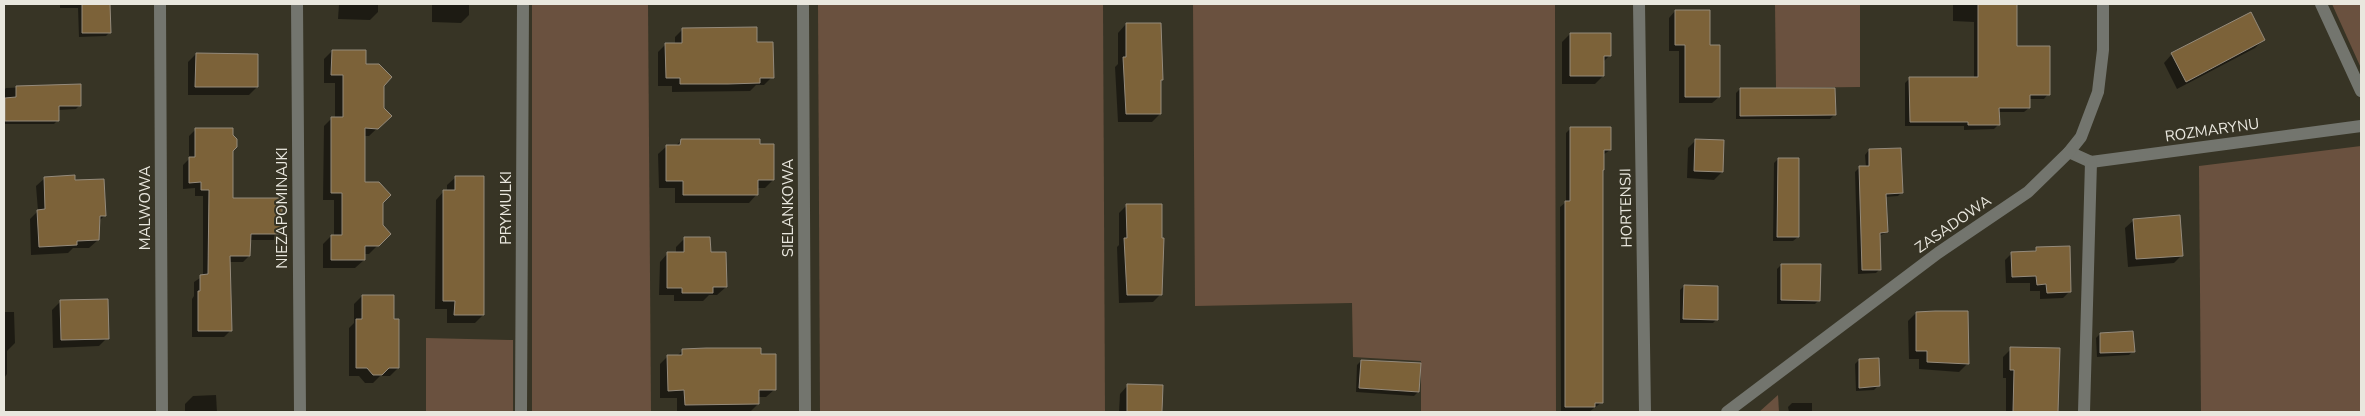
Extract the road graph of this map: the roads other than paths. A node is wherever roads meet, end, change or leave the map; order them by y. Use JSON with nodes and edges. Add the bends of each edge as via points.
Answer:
{"nodes":[{"id":1,"x":160,"y":4,"type":"edge"},
{"id":2,"x":297,"y":4,"type":"edge"},
{"id":3,"x":523,"y":4,"type":"edge"},
{"id":4,"x":803,"y":4,"type":"edge"},
{"id":5,"x":1639,"y":4,"type":"edge"},
{"id":6,"x":2103,"y":4,"type":"edge"},
{"id":7,"x":2320,"y":4,"type":"edge"},
{"id":8,"x":2361,"y":91,"type":"edge"},
{"id":9,"x":2361,"y":126,"type":"edge"},
{"id":10,"x":2069,"y":152,"type":"junction"},
{"id":11,"x":2091,"y":162,"type":"junction"},
{"id":12,"x":162,"y":412,"type":"edge"},
{"id":13,"x":300,"y":412,"type":"edge"},
{"id":14,"x":521,"y":412,"type":"edge"},
{"id":15,"x":805,"y":412,"type":"edge"},
{"id":16,"x":1645,"y":412,"type":"edge"},
{"id":17,"x":1727,"y":412,"type":"edge"},
{"id":18,"x":2084,"y":412,"type":"edge"}],
"edges":[{"from":1,"to":12,"type":"street","name":"MALWOWA"},
{"from":2,"to":13,"type":"street","name":"NIEZAPOMINAJKI"},
{"from":3,"to":14,"type":"street","name":"PRYMULKI"},
{"from":4,"to":15,"type":"street","name":"SIELANKOWA"},
{"from":5,"to":16,"type":"street","name":"HORTENSJI"},
{"from":6,"to":10,"type":"street","name":"ZASADOWA","via":[[2103,50],[2098,92],[2081,137]]},
{"from":7,"to":8,"type":"street"},
{"from":9,"to":11,"type":"street","name":"ROZMARYNU"},
{"from":10,"to":11,"type":"street"},
{"from":10,"to":17,"type":"street","name":"ZASADOWA","via":[[2028,192],[1938,253]]},
{"from":11,"to":18,"type":"street"}]}
